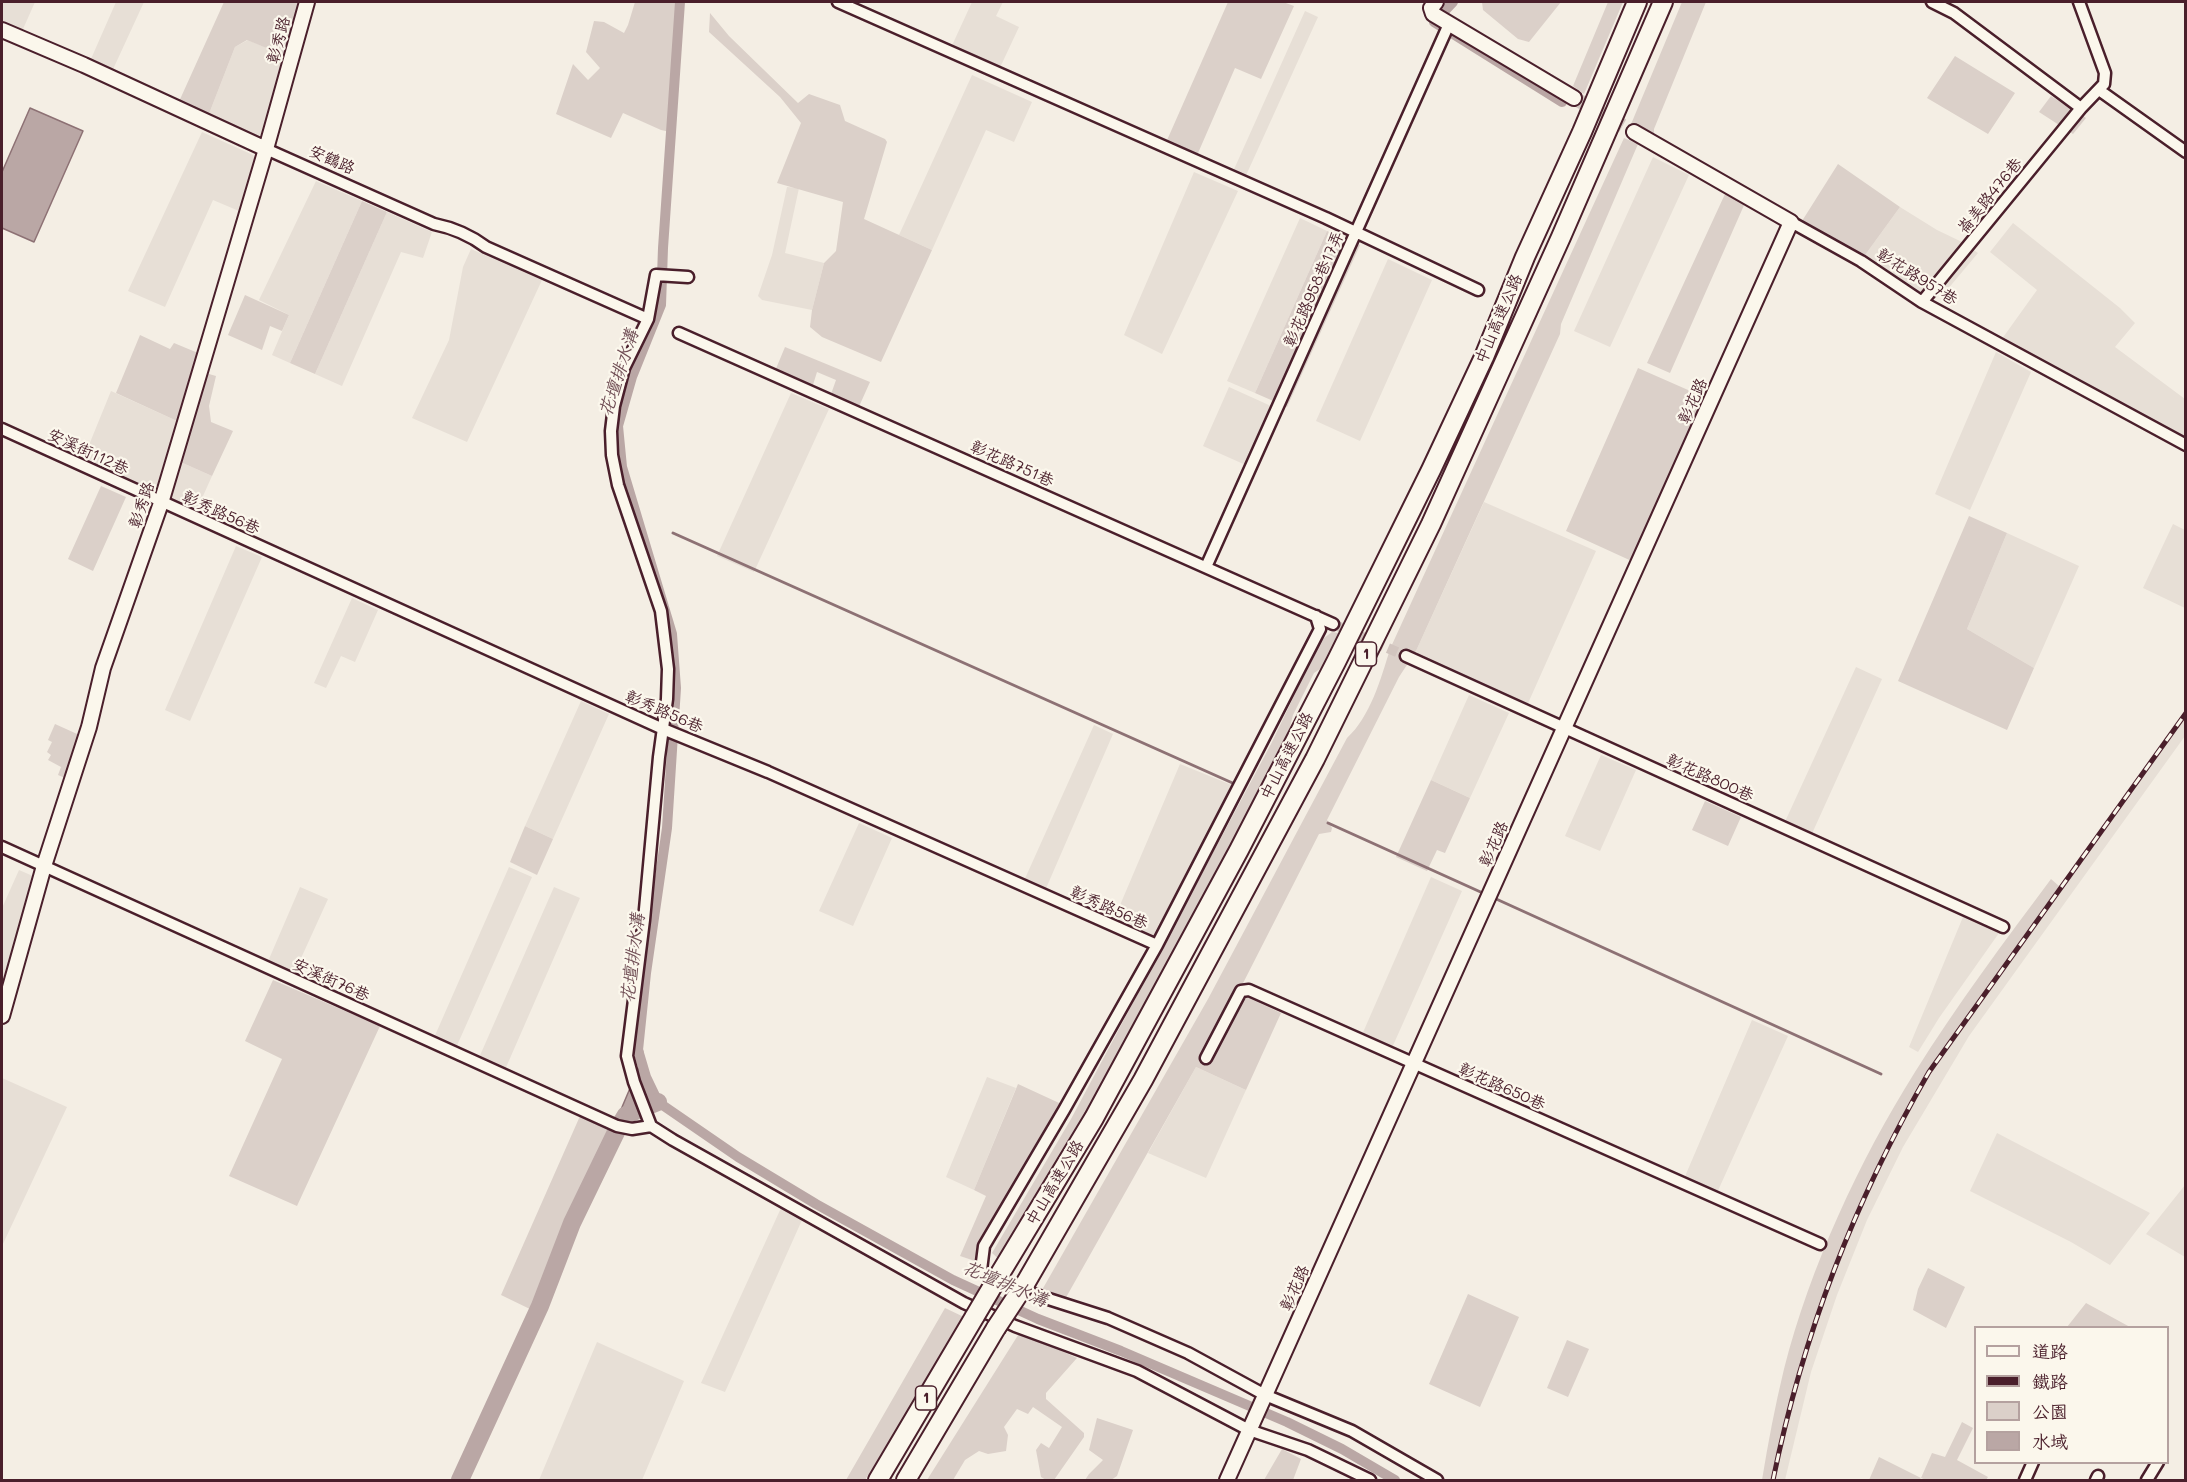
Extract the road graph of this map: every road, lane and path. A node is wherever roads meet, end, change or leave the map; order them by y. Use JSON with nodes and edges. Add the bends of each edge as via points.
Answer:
{"nodes":[{"id":1,"x":307,"y":2,"type":"edge"},
{"id":2,"x":837,"y":2,"type":"edge"},
{"id":3,"x":1436,"y":2,"type":"edge"},
{"id":4,"x":1637,"y":2,"type":"edge"},
{"id":5,"x":1663,"y":2,"type":"edge"},
{"id":6,"x":1932,"y":2,"type":"edge"},
{"id":7,"x":2079,"y":2,"type":"edge"},
{"id":8,"x":1449,"y":24,"type":"junction"},
{"id":9,"x":2,"y":30,"type":"edge"},
{"id":10,"x":2099,"y":90,"type":"junction"},
{"id":11,"x":1574,"y":98,"type":"tunnel mouth"},
{"id":12,"x":2081,"y":108,"type":"junction"},
{"id":13,"x":1634,"y":132,"type":"tunnel mouth"},
{"id":14,"x":266,"y":149,"type":"junction"},
{"id":15,"x":2186,"y":152,"type":"edge"},
{"id":16,"x":1791,"y":222,"type":"junction"},
{"id":17,"x":1355,"y":232,"type":"junction"},
{"id":18,"x":688,"y":277,"type":"dead end"},
{"id":19,"x":1478,"y":290,"type":"dead end"},
{"id":20,"x":1922,"y":302,"type":"junction"},
{"id":21,"x":648,"y":319,"type":"junction"},
{"id":22,"x":679,"y":333,"type":"dead end"},
{"id":23,"x":2,"y":429,"type":"edge"},
{"id":24,"x":2186,"y":445,"type":"edge"},
{"id":25,"x":161,"y":503,"type":"junction"},
{"id":26,"x":1206,"y":567,"type":"junction"},
{"id":27,"x":1316,"y":616,"type":"junction"},
{"id":28,"x":1333,"y":624,"type":"tunnel mouth"},
{"id":29,"x":1406,"y":656,"type":"tunnel mouth"},
{"id":30,"x":663,"y":729,"type":"junction"},
{"id":31,"x":1564,"y":729,"type":"junction"},
{"id":32,"x":2,"y":847,"type":"edge"},
{"id":33,"x":44,"y":866,"type":"junction"},
{"id":34,"x":2003,"y":927,"type":"dead end"},
{"id":35,"x":1157,"y":945,"type":"junction"},
{"id":36,"x":2,"y":1016,"type":"edge"},
{"id":37,"x":1206,"y":1058,"type":"dead end"},
{"id":38,"x":1413,"y":1064,"type":"junction"},
{"id":39,"x":651,"y":1126,"type":"junction"},
{"id":40,"x":1820,"y":1244,"type":"dead end"},
{"id":41,"x":989,"y":1271,"type":"junction"},
{"id":42,"x":1264,"y":1398,"type":"junction"},
{"id":43,"x":1252,"y":1425,"type":"junction"},
{"id":44,"x":2032,"y":1464,"type":"edge"},
{"id":45,"x":2157,"y":1464,"type":"edge"},
{"id":46,"x":878,"y":1480,"type":"edge"},
{"id":47,"x":906,"y":1480,"type":"edge"},
{"id":48,"x":1227,"y":1480,"type":"edge"},
{"id":49,"x":1370,"y":1480,"type":"edge"},
{"id":50,"x":1437,"y":1480,"type":"edge"},
{"id":51,"x":2025,"y":1480,"type":"edge"},
{"id":52,"x":2147,"y":1480,"type":"edge"}],
"edges":[{"from":1,"to":14,"type":"street","name":"彰秀路"},
{"from":2,"to":17,"type":"street"},
{"from":3,"to":8,"type":"street","via":[[1431,8],[1433,14]]},
{"from":4,"to":41,"type":"highway","name":"中山高速公路","number":"1","via":[[1484,357],[1336,662],[1111,1088]]},
{"from":5,"to":47,"type":"highway","name":"中山高速公路","number":"1","bridge":true,"via":[[1431,524],[1315,759],[1143,1080]]},
{"from":6,"to":12,"type":"street","via":[[1954,13]]},
{"from":7,"to":10,"type":"street","via":[[2105,73]]},
{"from":8,"to":11,"type":"street"},
{"from":8,"to":17,"type":"street","name":"彰花路958巷17弄"},
{"from":9,"to":14,"type":"street","name":"安鶴路"},
{"from":10,"to":12,"type":"street","name":"崙美路476巷"},
{"from":10,"to":15,"type":"street"},
{"from":12,"to":20,"type":"street","name":"崙美路476巷"},
{"from":13,"to":16,"type":"street","name":"彰花路957巷"},
{"from":14,"to":21,"type":"street","name":"安鶴路","via":[[434,224],[452,227],[486,247]]},
{"from":14,"to":25,"type":"street","name":"彰秀路"},
{"from":16,"to":20,"type":"street","name":"彰花路957巷","via":[[1861,261]]},
{"from":16,"to":31,"type":"street","name":"彰花路"},
{"from":17,"to":19,"type":"street"},
{"from":17,"to":26,"type":"street","name":"彰花路958巷17弄"},
{"from":18,"to":21,"type":"street","via":[[656,275]]},
{"from":20,"to":24,"type":"street","name":"彰花路957巷"},
{"from":21,"to":30,"type":"street","via":[[624,368],[611,430],[618,485],[661,611],[668,669]]},
{"from":22,"to":26,"type":"street","name":"彰花路751巷"},
{"from":23,"to":25,"type":"street","name":"安溪街112巷"},
{"from":25,"to":30,"type":"street","name":"彰秀路56巷"},
{"from":25,"to":33,"type":"street","name":"彰秀路","via":[[103,668],[89,727]]},
{"from":26,"to":27,"type":"street","name":"彰花路751巷"},
{"from":27,"to":28,"type":"street","name":"彰花路751巷"},
{"from":27,"to":35,"type":"street","via":[[1320,629]]},
{"from":29,"to":31,"type":"street","name":"彰花路800巷"},
{"from":30,"to":35,"type":"street","name":"彰秀路56巷"},
{"from":30,"to":39,"type":"street","via":[[627,1056]]},
{"from":31,"to":34,"type":"street","name":"彰花路800巷"},
{"from":31,"to":38,"type":"street","name":"彰花路"},
{"from":32,"to":33,"type":"street","name":"安溪街76巷"},
{"from":33,"to":36,"type":"street","name":"彰秀路"},
{"from":33,"to":39,"type":"street","name":"安溪街76巷","via":[[617,1126],[632,1130]]},
{"from":35,"to":41,"type":"street","via":[[984,1246]]},
{"from":37,"to":38,"type":"street","name":"彰花路650巷","via":[[1241,991],[1249,990]]},
{"from":38,"to":40,"type":"street","name":"彰花路650巷"},
{"from":38,"to":42,"type":"street","name":"彰花路"},
{"from":39,"to":43,"type":"street","via":[[964,1303],[1137,1371]]},
{"from":41,"to":42,"type":"street","via":[[1033,1294],[1108,1318],[1188,1353]]},
{"from":41,"to":46,"type":"highway","name":"中山高速公路","number":"1","bridge":true,"via":[[975,1316]]},
{"from":42,"to":43,"type":"street","name":"彰花路"},
{"from":42,"to":50,"type":"street","via":[[1352,1431]]},
{"from":43,"to":48,"type":"street","name":"彰花路"},
{"from":43,"to":49,"type":"street"},
{"from":44,"to":51,"type":"street"},
{"from":45,"to":52,"type":"street"}]}
